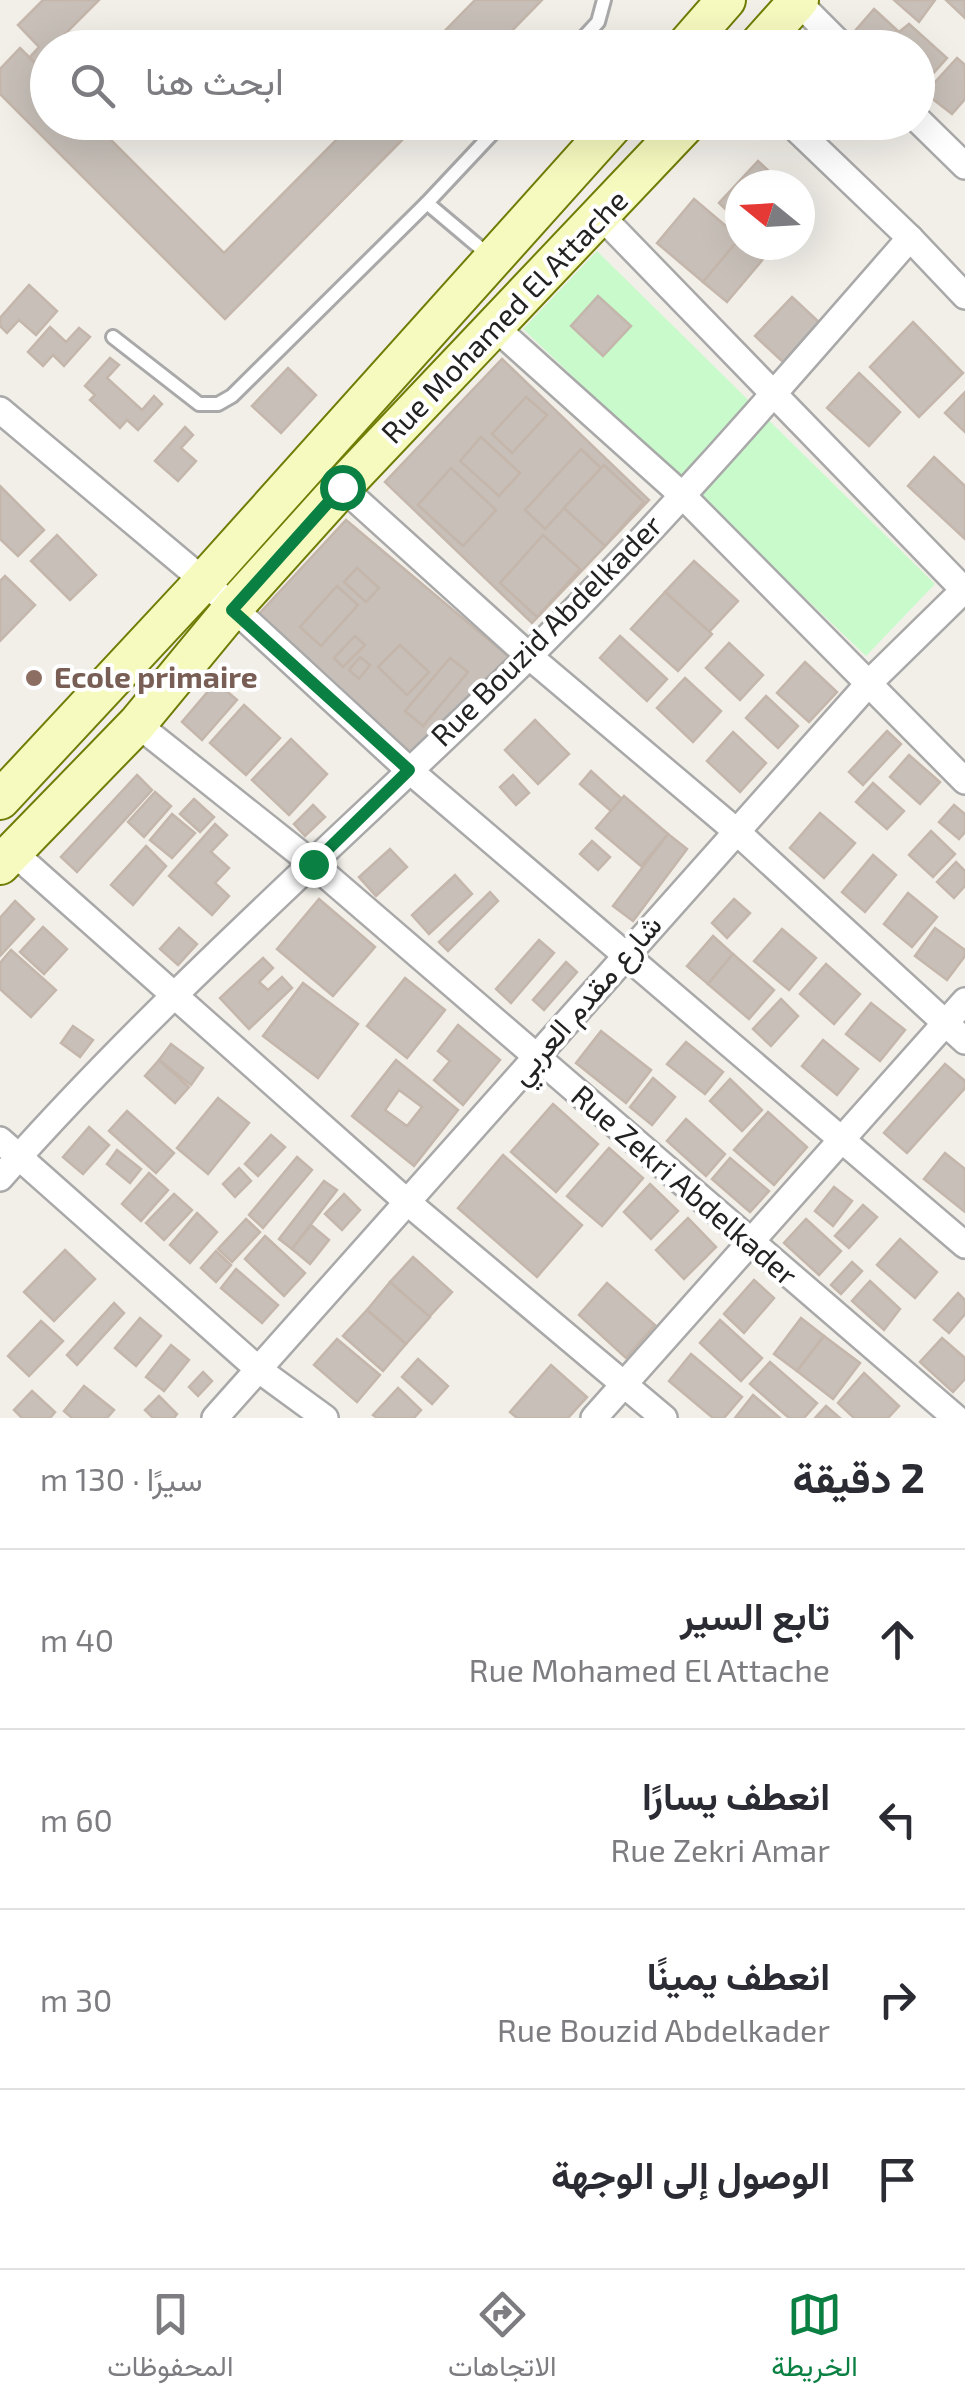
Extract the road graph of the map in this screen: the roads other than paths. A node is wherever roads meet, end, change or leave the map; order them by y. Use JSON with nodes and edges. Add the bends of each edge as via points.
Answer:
{"nodes":[{"id":1,"x":604,"y":0,"type":"edge"},
{"id":2,"x":726,"y":0,"type":"edge"},
{"id":3,"x":797,"y":0,"type":"edge"},
{"id":4,"x":591,"y":30,"type":"edge"},
{"id":5,"x":706,"y":30,"type":"edge"},
{"id":6,"x":771,"y":30,"type":"edge"},
{"id":7,"x":826,"y":30,"type":"edge"},
{"id":8,"x":935,"y":137,"type":"edge"},
{"id":9,"x":486,"y":140,"type":"edge"},
{"id":10,"x":600,"y":140,"type":"edge"},
{"id":11,"x":672,"y":140,"type":"edge"},
{"id":12,"x":809,"y":140,"type":"edge"},
{"id":13,"x":965,"y":166,"type":"edge"},
{"id":14,"x":427,"y":203,"type":"junction"},
{"id":15,"x":602,"y":216,"type":"junction"},
{"id":16,"x":910,"y":238,"type":"junction"},
{"id":17,"x":493,"y":259,"type":"junction"},
{"id":18,"x":965,"y":296,"type":"edge"},
{"id":19,"x":496,"y":328,"type":"junction"},
{"id":20,"x":114,"y":337,"type":"dead end"},
{"id":21,"x":775,"y":393,"type":"junction"},
{"id":22,"x":0,"y":410,"type":"edge"},
{"id":23,"x":342,"y":487,"type":"junction"},
{"id":24,"x":682,"y":494,"type":"junction"},
{"id":25,"x":204,"y":580,"type":"junction"},
{"id":26,"x":965,"y":590,"type":"edge"},
{"id":27,"x":232,"y":610,"type":"junction"},
{"id":28,"x":528,"y":656,"type":"junction"},
{"id":29,"x":870,"y":682,"type":"junction"},
{"id":30,"x":136,"y":724,"type":"junction"},
{"id":31,"x":409,"y":770,"type":"junction"},
{"id":32,"x":965,"y":781,"type":"edge"},
{"id":33,"x":0,"y":800,"type":"edge"},
{"id":34,"x":736,"y":831,"type":"junction"},
{"id":35,"x":6,"y":858,"type":"edge"},
{"id":36,"x":313,"y":864,"type":"junction"},
{"id":37,"x":625,"y":955,"type":"junction"},
{"id":38,"x":172,"y":996,"type":"junction"},
{"id":39,"x":965,"y":1001,"type":"edge"},
{"id":40,"x":946,"y":1023,"type":"junction"},
{"id":41,"x":965,"y":1041,"type":"edge"},
{"id":42,"x":535,"y":1058,"type":"junction"},
{"id":43,"x":843,"y":1138,"type":"junction"},
{"id":44,"x":10,"y":1147,"type":"edge"},
{"id":45,"x":0,"y":1178,"type":"edge"},
{"id":46,"x":406,"y":1202,"type":"junction"},
{"id":47,"x":750,"y":1243,"type":"junction"},
{"id":48,"x":965,"y":1245,"type":"edge"},
{"id":49,"x":258,"y":1369,"type":"junction"},
{"id":50,"x":624,"y":1384,"type":"junction"},
{"id":51,"x":214,"y":1418,"type":"edge"},
{"id":52,"x":325,"y":1418,"type":"edge"},
{"id":53,"x":594,"y":1418,"type":"edge"},
{"id":54,"x":664,"y":1418,"type":"edge"},
{"id":55,"x":956,"y":1418,"type":"edge"}],
"edges":[{"from":1,"to":4,"type":"lane"},
{"from":2,"to":5,"type":"street"},
{"from":3,"to":6,"type":"street"},
{"from":3,"to":7,"type":"street"},
{"from":8,"to":13,"type":"street"},
{"from":9,"to":14,"type":"lane"},
{"from":10,"to":17,"type":"street","name":"Rue Mohamed El Attache"},
{"from":11,"to":15,"type":"street","name":"Rue Mohamed El Attache"},
{"from":12,"to":16,"type":"street"},
{"from":14,"to":17,"type":"lane"},
{"from":14,"to":20,"type":"lane","via":[[218,404],[199,404]]},
{"from":15,"to":19,"type":"street","name":"Rue Mohamed El Attache"},
{"from":15,"to":21,"type":"street"},
{"from":16,"to":18,"type":"street"},
{"from":16,"to":21,"type":"street","name":"Rue Bouzid Abdelkader"},
{"from":17,"to":25,"type":"street","name":"Rue Mohamed El Attache"},
{"from":19,"to":23,"type":"street","name":"Rue Mohamed El Attache"},
{"from":19,"to":24,"type":"street"},
{"from":21,"to":24,"type":"street","name":"Rue Bouzid Abdelkader"},
{"from":21,"to":26,"type":"street"},
{"from":22,"to":25,"type":"street"},
{"from":23,"to":27,"type":"street","name":"Rue Mohamed El Attache"},
{"from":23,"to":28,"type":"street"},
{"from":24,"to":28,"type":"street","name":"Rue Bouzid Abdelkader"},
{"from":24,"to":29,"type":"street"},
{"from":25,"to":27,"type":"street"},
{"from":25,"to":33,"type":"street","name":"Rue Mohamed El Attache"},
{"from":26,"to":29,"type":"street","name":"شارع مقدم العربي"},
{"from":27,"to":30,"type":"street","name":"Rue Mohamed El Attache"},
{"from":27,"to":31,"type":"street"},
{"from":28,"to":31,"type":"street","name":"Rue Bouzid Abdelkader"},
{"from":28,"to":34,"type":"street"},
{"from":29,"to":32,"type":"street"},
{"from":29,"to":34,"type":"street","name":"شارع مقدم العربي"},
{"from":30,"to":35,"type":"street","name":"Rue Mohamed El Attache"},
{"from":30,"to":36,"type":"street","name":"Rue Zekri Abdelkader"},
{"from":31,"to":36,"type":"street","name":"Rue Bouzid Abdelkader"},
{"from":31,"to":37,"type":"street"},
{"from":34,"to":37,"type":"street","name":"شارع مقدم العربي"},
{"from":34,"to":40,"type":"street"},
{"from":35,"to":38,"type":"street"},
{"from":36,"to":38,"type":"street","name":"Rue Bouzid Abdelkader"},
{"from":36,"to":42,"type":"street","name":"Rue Zekri Abdelkader"},
{"from":37,"to":42,"type":"street","name":"شارع مقدم العربي"},
{"from":37,"to":43,"type":"street"},
{"from":38,"to":44,"type":"street","name":"Rue Bouzid Abdelkader"},
{"from":38,"to":46,"type":"street"},
{"from":39,"to":40,"type":"street"},
{"from":40,"to":41,"type":"street"},
{"from":40,"to":43,"type":"street"},
{"from":42,"to":46,"type":"street","name":"شارع مقدم العربي"},
{"from":42,"to":47,"type":"street","name":"Rue Zekri Abdelkader"},
{"from":43,"to":47,"type":"street"},
{"from":43,"to":48,"type":"street"},
{"from":44,"to":45,"type":"street","name":"Rue Bouzid Abdelkader"},
{"from":44,"to":49,"type":"street"},
{"from":46,"to":49,"type":"street","name":"شارع مقدم العربي"},
{"from":46,"to":50,"type":"street"},
{"from":47,"to":50,"type":"street"},
{"from":47,"to":55,"type":"street","name":"Rue Zekri Abdelkader"},
{"from":49,"to":51,"type":"street","name":"شارع مقدم العربي"},
{"from":49,"to":52,"type":"street"},
{"from":50,"to":53,"type":"street"},
{"from":50,"to":54,"type":"street"}]}
